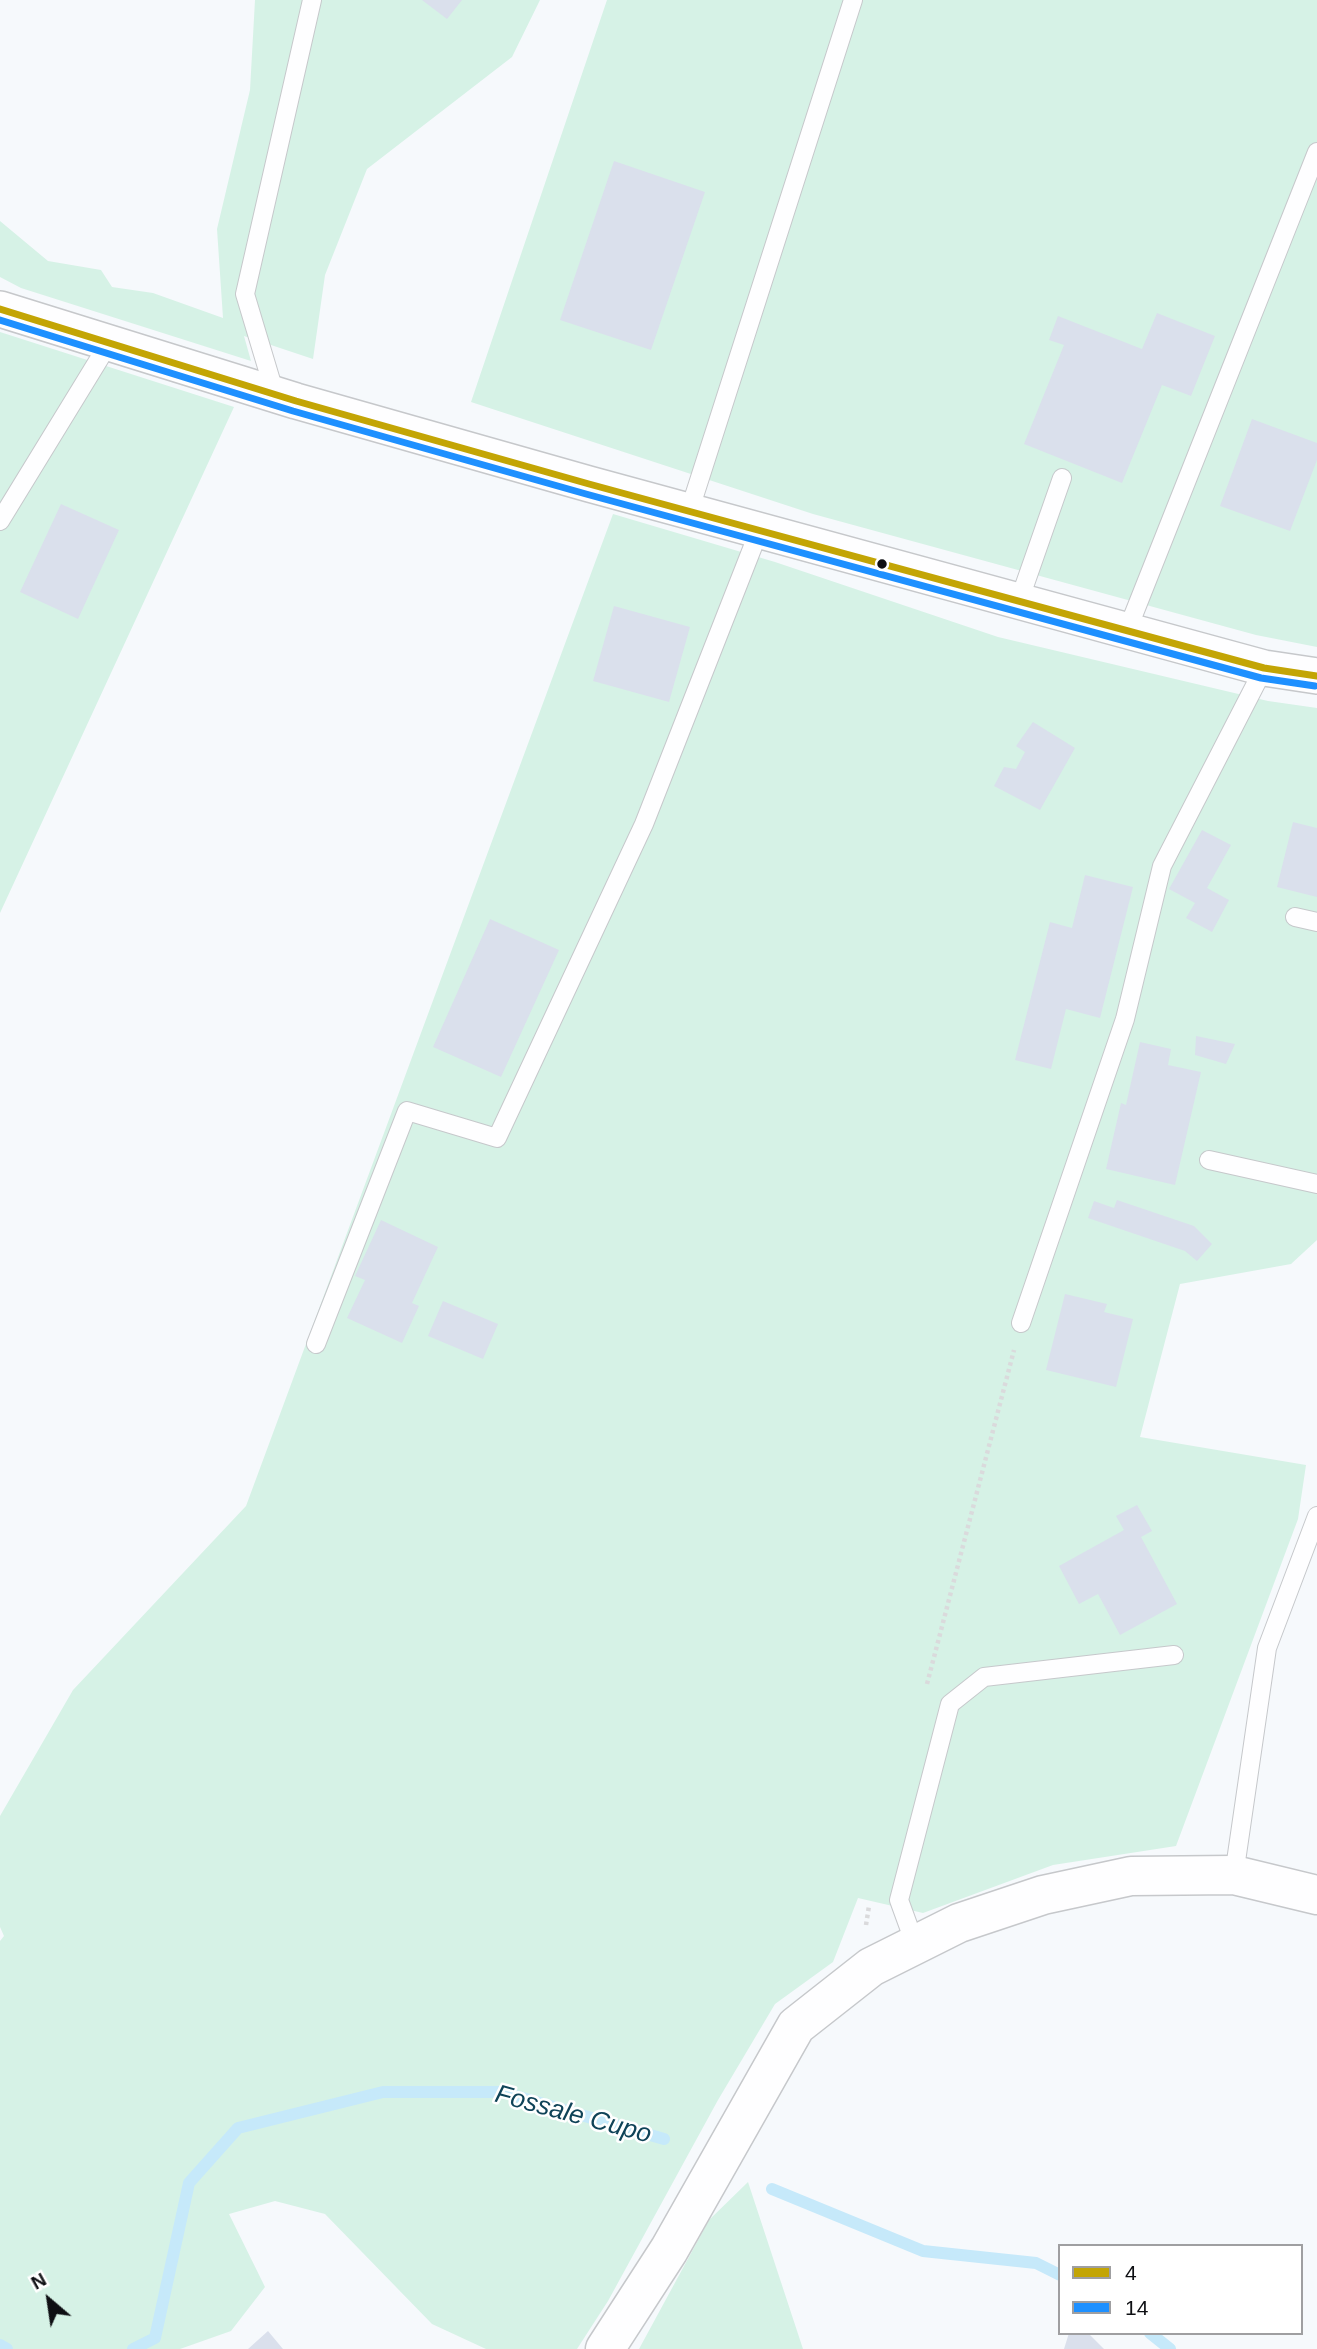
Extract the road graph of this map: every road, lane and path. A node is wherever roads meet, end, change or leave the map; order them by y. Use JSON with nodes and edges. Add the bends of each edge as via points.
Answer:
{"nodes":[{"id":1,"x":312,"y":0,"type":"edge"},
{"id":2,"x":853,"y":0,"type":"edge"},
{"id":3,"x":1317,"y":152,"type":"edge"},
{"id":4,"x":0,"y":309,"type":"edge"},
{"id":5,"x":109,"y":343,"type":"junction"},
{"id":6,"x":275,"y":394,"type":"junction"},
{"id":7,"x":1062,"y":478,"type":"dead end"},
{"id":8,"x":689,"y":512,"type":"junction"},
{"id":9,"x":0,"y":521,"type":"edge"},
{"id":10,"x":759,"y":531,"type":"junction"},
{"id":11,"x":1019,"y":601,"type":"junction"},
{"id":12,"x":1127,"y":631,"type":"junction"},
{"id":13,"x":1264,"y":668,"type":"junction"},
{"id":14,"x":1317,"y":676,"type":"edge"},
{"id":15,"x":1295,"y":917,"type":"dead end"},
{"id":16,"x":1317,"y":922,"type":"edge"},
{"id":17,"x":1209,"y":1160,"type":"dead end"},
{"id":18,"x":1317,"y":1184,"type":"edge"},
{"id":19,"x":1021,"y":1323,"type":"joint"},
{"id":20,"x":316,"y":1344,"type":"dead end"},
{"id":21,"x":1317,"y":1516,"type":"edge"},
{"id":22,"x":1174,"y":1655,"type":"dead end"},
{"id":23,"x":924,"y":1694,"type":"dead end"},
{"id":24,"x":1234,"y":1875,"type":"junction"},
{"id":25,"x":873,"y":1893,"type":"dead end"},
{"id":26,"x":1317,"y":1895,"type":"edge"},
{"id":27,"x":915,"y":1944,"type":"junction"},
{"id":28,"x":871,"y":1968,"type":"junction"},
{"id":29,"x":605,"y":2349,"type":"edge"}],
"edges":[{"from":1,"to":6,"type":"lane","via":[[245,294]]},
{"from":2,"to":8,"type":"lane"},
{"from":3,"to":12,"type":"lane"},
{"from":4,"to":5,"type":"street"},
{"from":5,"to":6,"type":"street"},
{"from":5,"to":9,"type":"lane"},
{"from":6,"to":8,"type":"street"},
{"from":7,"to":11,"type":"lane"},
{"from":8,"to":10,"type":"street"},
{"from":10,"to":11,"type":"street"},
{"from":10,"to":20,"type":"lane","via":[[644,824],[497,1138],[407,1111]]},
{"from":11,"to":12,"type":"street"},
{"from":12,"to":13,"type":"street"},
{"from":13,"to":14,"type":"street"},
{"from":13,"to":19,"type":"lane","via":[[1162,866],[1125,1019]]},
{"from":15,"to":16,"type":"lane"},
{"from":17,"to":18,"type":"lane"},
{"from":19,"to":23,"type":"path"},
{"from":21,"to":24,"type":"lane","via":[[1267,1648]]},
{"from":22,"to":27,"type":"lane","via":[[984,1677],[950,1704],[899,1900]]},
{"from":24,"to":26,"type":"main road"},
{"from":24,"to":27,"type":"main road","via":[[1131,1876],[1044,1895],[959,1923]]},
{"from":25,"to":28,"type":"path","via":[[866,1920]]},
{"from":27,"to":28,"type":"main road"},
{"from":28,"to":29,"type":"main road","via":[[796,2026],[669,2250]]}]}
